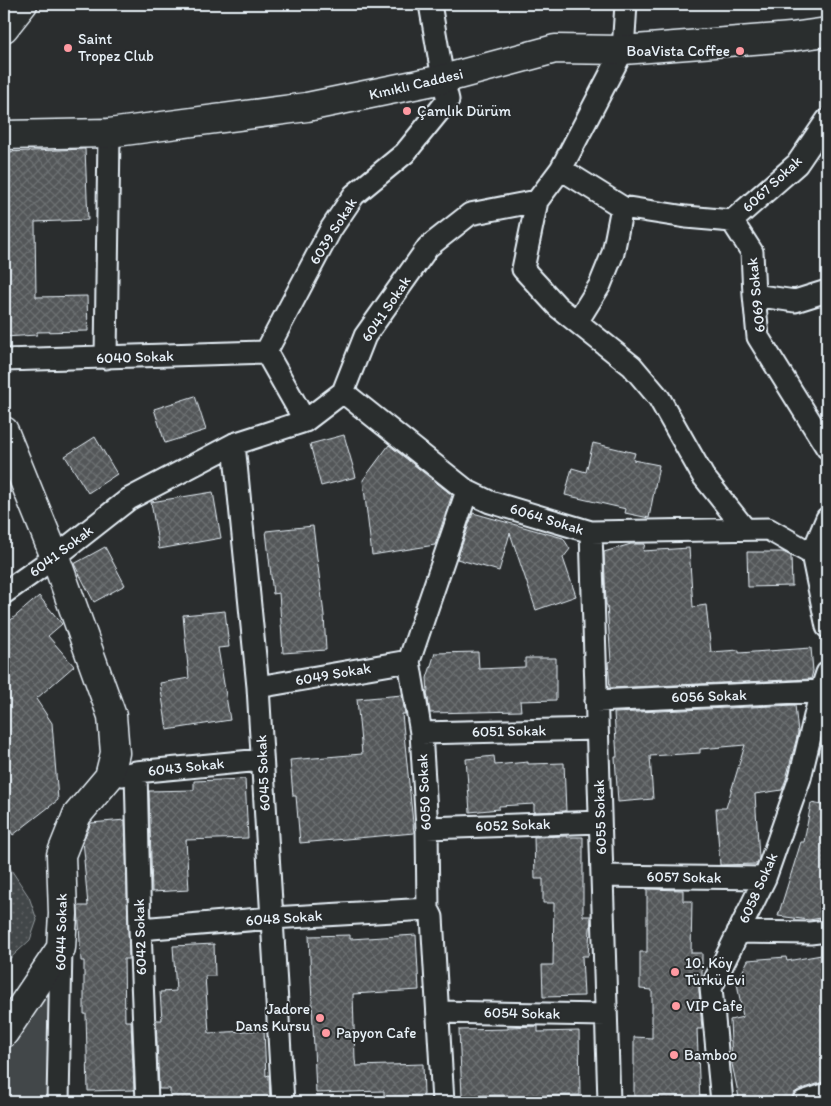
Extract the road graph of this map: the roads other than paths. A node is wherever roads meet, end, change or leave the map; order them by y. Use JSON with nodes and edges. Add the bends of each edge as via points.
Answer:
{"nodes":[{"id":1,"x":23,"y":4,"type":"edge"},
{"id":2,"x":430,"y":4,"type":"edge"},
{"id":3,"x":626,"y":4,"type":"edge"},
{"id":4,"x":4,"y":28,"type":"edge"},
{"id":5,"x":827,"y":32,"type":"edge"},
{"id":6,"x":623,"y":50,"type":"junction"},
{"id":7,"x":443,"y":79,"type":"junction"},
{"id":8,"x":827,"y":120,"type":"edge"},
{"id":9,"x":109,"y":133,"type":"junction"},
{"id":10,"x":5,"y":134,"type":"edge"},
{"id":11,"x":561,"y":169,"type":"junction"},
{"id":12,"x":537,"y":201,"type":"junction"},
{"id":13,"x":622,"y":207,"type":"junction"},
{"id":14,"x":732,"y":221,"type":"junction"},
{"id":15,"x":827,"y":290,"type":"edge"},
{"id":16,"x":754,"y":295,"type":"junction"},
{"id":17,"x":577,"y":322,"type":"junction"},
{"id":18,"x":266,"y":352,"type":"junction"},
{"id":19,"x":106,"y":358,"type":"junction"},
{"id":20,"x":4,"y":360,"type":"edge"},
{"id":21,"x":343,"y":392,"type":"junction"},
{"id":22,"x":305,"y":421,"type":"junction"},
{"id":23,"x":4,"y":431,"type":"edge"},
{"id":24,"x":234,"y":444,"type":"junction"},
{"id":25,"x":827,"y":448,"type":"edge"},
{"id":26,"x":466,"y":491,"type":"junction"},
{"id":27,"x":827,"y":518,"type":"edge"},
{"id":28,"x":745,"y":529,"type":"junction"},
{"id":29,"x":591,"y":532,"type":"junction"},
{"id":30,"x":812,"y":554,"type":"junction"},
{"id":31,"x":55,"y":557,"type":"junction"},
{"id":32,"x":4,"y":593,"type":"edge"},
{"id":33,"x":827,"y":627,"type":"edge"},
{"id":34,"x":409,"y":661,"type":"junction"},
{"id":35,"x":824,"y":682,"type":"edge"},
{"id":36,"x":258,"y":686,"type":"junction"},
{"id":37,"x":596,"y":701,"type":"junction"},
{"id":38,"x":597,"y":728,"type":"junction"},
{"id":39,"x":421,"y":733,"type":"junction"},
{"id":40,"x":262,"y":760,"type":"junction"},
{"id":41,"x":136,"y":772,"type":"junction"},
{"id":42,"x":109,"y":777,"type":"junction"},
{"id":43,"x":600,"y":822,"type":"junction"},
{"id":44,"x":427,"y":828,"type":"junction"},
{"id":45,"x":602,"y":876,"type":"junction"},
{"id":46,"x":765,"y":878,"type":"junction"},
{"id":47,"x":428,"y":909,"type":"junction"},
{"id":48,"x":272,"y":918,"type":"junction"},
{"id":49,"x":140,"y":929,"type":"junction"},
{"id":50,"x":827,"y":931,"type":"edge"},
{"id":51,"x":738,"y":932,"type":"junction"},
{"id":52,"x":61,"y":948,"type":"junction"},
{"id":53,"x":438,"y":1012,"type":"junction"},
{"id":54,"x":606,"y":1014,"type":"junction"},
{"id":55,"x":4,"y":1034,"type":"edge"},
{"id":56,"x":827,"y":1094,"type":"edge"},
{"id":57,"x":58,"y":1102,"type":"edge"},
{"id":58,"x":147,"y":1102,"type":"edge"},
{"id":59,"x":283,"y":1102,"type":"edge"},
{"id":60,"x":443,"y":1102,"type":"edge"},
{"id":61,"x":609,"y":1102,"type":"edge"},
{"id":62,"x":722,"y":1102,"type":"edge"},
{"id":63,"x":803,"y":1102,"type":"edge"}],
"edges":[{"from":1,"to":4,"type":"street"},
{"from":2,"to":7,"type":"street"},
{"from":3,"to":6,"type":"street"},
{"from":5,"to":6,"type":"street","name":"Kınıklı Caddesi"},
{"from":6,"to":7,"type":"street","name":"Kınıklı Caddesi","via":[[555,49]]},
{"from":6,"to":11,"type":"street"},
{"from":7,"to":9,"type":"street","name":"Kınıklı Caddesi","via":[[307,107]]},
{"from":7,"to":18,"type":"street","name":"6039 Sokak","via":[[448,100],[405,153],[354,195],[331,228]]},
{"from":8,"to":14,"type":"street","name":"6067 Sokak","via":[[797,164]]},
{"from":9,"to":10,"type":"street","name":"Kınıklı Caddesi"},
{"from":9,"to":19,"type":"street"},
{"from":11,"to":12,"type":"street"},
{"from":11,"to":13,"type":"street"},
{"from":12,"to":17,"type":"street","via":[[522,269]]},
{"from":12,"to":21,"type":"street","name":"6041 Sokak","via":[[470,214],[428,247],[365,336]]},
{"from":13,"to":14,"type":"street"},
{"from":13,"to":17,"type":"street","via":[[607,269]]},
{"from":14,"to":16,"type":"street","name":"6069 Sokak","via":[[752,252]]},
{"from":15,"to":16,"type":"street","via":[[795,301]]},
{"from":16,"to":25,"type":"street","name":"6069 Sokak","via":[[758,337]]},
{"from":17,"to":28,"type":"street","via":[[632,366],[658,398],[703,476]]},
{"from":18,"to":19,"type":"street","name":"6040 Sokak"},
{"from":18,"to":22,"type":"street"},
{"from":19,"to":20,"type":"street","name":"6040 Sokak"},
{"from":21,"to":22,"type":"street","name":"6041 Sokak"},
{"from":21,"to":26,"type":"street","name":"6064 Sokak"},
{"from":22,"to":24,"type":"street","name":"6041 Sokak"},
{"from":23,"to":31,"type":"street"},
{"from":24,"to":31,"type":"street","name":"6041 Sokak","via":[[129,499]]},
{"from":24,"to":36,"type":"street","name":"6045 Sokak"},
{"from":26,"to":29,"type":"street","name":"6064 Sokak","via":[[490,502]]},
{"from":26,"to":34,"type":"street","name":"6050 Sokak"},
{"from":27,"to":30,"type":"street"},
{"from":28,"to":29,"type":"street","name":"6064 Sokak"},
{"from":28,"to":30,"type":"street","name":"6064 Sokak","via":[[768,529]]},
{"from":29,"to":37,"type":"street","name":"6055 Sokak"},
{"from":30,"to":33,"type":"street"},
{"from":31,"to":32,"type":"street","name":"6041 Sokak"},
{"from":31,"to":42,"type":"street","via":[[112,716],[116,753]]},
{"from":34,"to":36,"type":"street","name":"6049 Sokak"},
{"from":34,"to":39,"type":"street","name":"6050 Sokak"},
{"from":35,"to":37,"type":"street","name":"6056 Sokak"},
{"from":35,"to":46,"type":"street","name":"6058 Sokak","via":[[800,778]]},
{"from":36,"to":40,"type":"street","name":"6045 Sokak"},
{"from":37,"to":38,"type":"street","name":"6055 Sokak"},
{"from":38,"to":39,"type":"street","name":"6051 Sokak"},
{"from":38,"to":43,"type":"street","name":"6055 Sokak"},
{"from":39,"to":44,"type":"street","name":"6050 Sokak"},
{"from":40,"to":41,"type":"street","name":"6043 Sokak"},
{"from":40,"to":48,"type":"street","name":"6045 Sokak"},
{"from":41,"to":42,"type":"street","name":"6043 Sokak"},
{"from":41,"to":49,"type":"street","name":"6042 Sokak"},
{"from":42,"to":52,"type":"street","name":"6044 Sokak","via":[[77,815],[61,855]]},
{"from":43,"to":44,"type":"street","name":"6052 Sokak"},
{"from":43,"to":45,"type":"street","name":"6055 Sokak"},
{"from":44,"to":47,"type":"street","name":"6050 Sokak"},
{"from":45,"to":46,"type":"street","name":"6057 Sokak"},
{"from":45,"to":54,"type":"street","name":"6055 Sokak"},
{"from":46,"to":51,"type":"street","name":"6058 Sokak"},
{"from":47,"to":48,"type":"street","name":"6048 Sokak"},
{"from":47,"to":53,"type":"street","name":"6050 Sokak","via":[[432,917]]},
{"from":48,"to":49,"type":"street","name":"6048 Sokak"},
{"from":48,"to":59,"type":"street","name":"6045 Sokak"},
{"from":49,"to":58,"type":"street","name":"6042 Sokak"},
{"from":50,"to":51,"type":"street"},
{"from":51,"to":62,"type":"street","name":"6058 Sokak","via":[[711,988]]},
{"from":52,"to":55,"type":"street"},
{"from":52,"to":57,"type":"street","name":"6044 Sokak"},
{"from":53,"to":54,"type":"street","name":"6054 Sokak"},
{"from":53,"to":60,"type":"street","name":"6050 Sokak"},
{"from":54,"to":61,"type":"street","name":"6055 Sokak"},
{"from":56,"to":63,"type":"street"}]}
